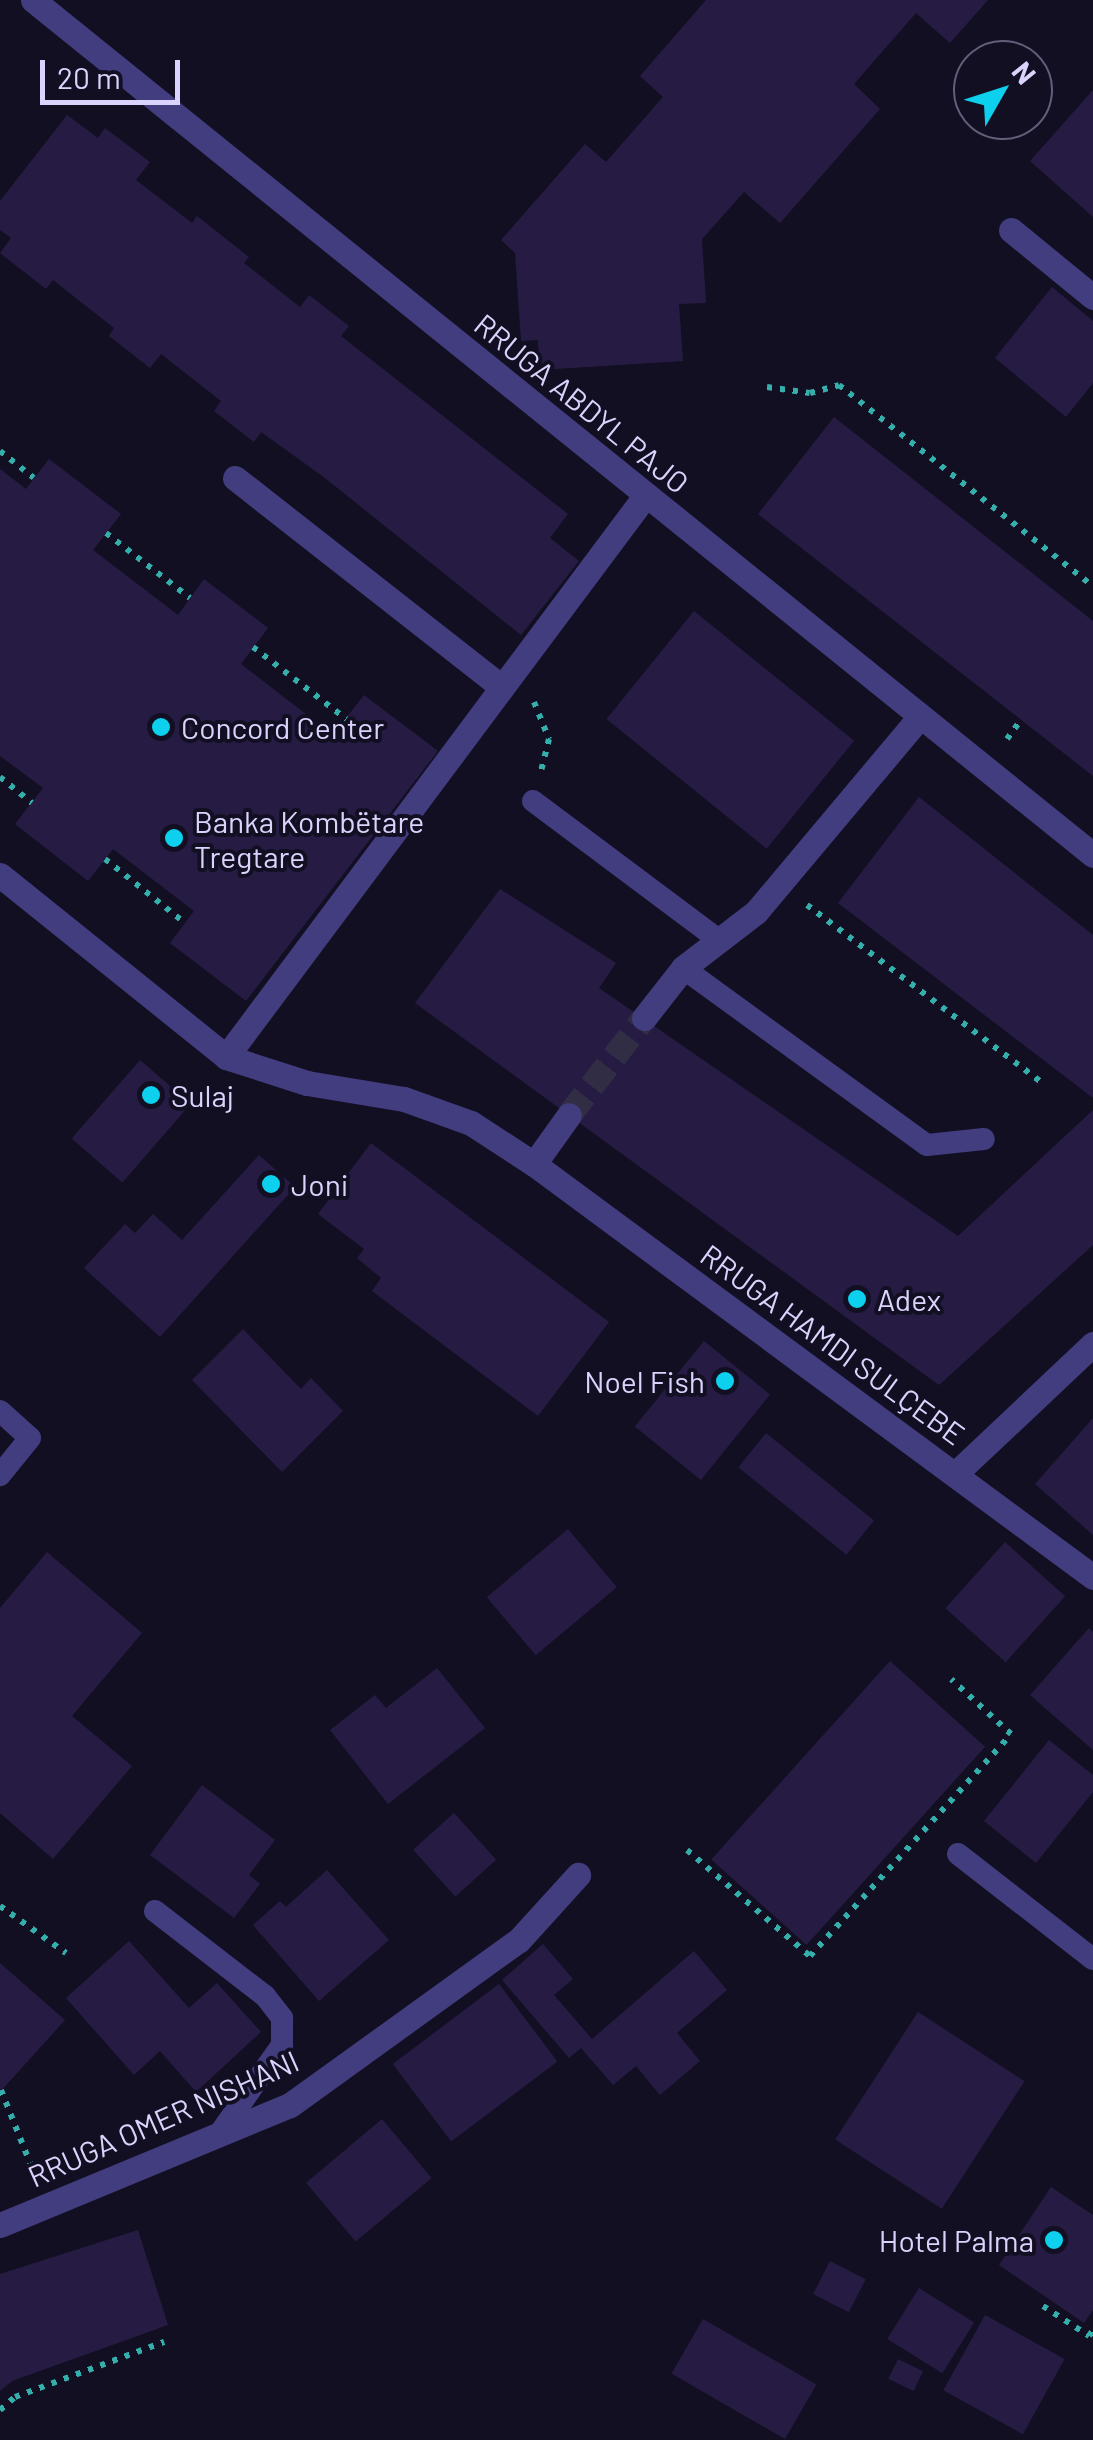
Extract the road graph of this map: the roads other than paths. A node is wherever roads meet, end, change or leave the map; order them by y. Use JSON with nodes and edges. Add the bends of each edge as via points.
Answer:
{"nodes":[{"id":1,"x":33,"y":0,"type":"edge"},
{"id":2,"x":1011,"y":230,"type":"dead end"},
{"id":3,"x":1093,"y":297,"type":"edge"},
{"id":4,"x":235,"y":478,"type":"dead end"},
{"id":5,"x":645,"y":496,"type":"junction"},
{"id":6,"x":502,"y":687,"type":"junction"},
{"id":7,"x":919,"y":718,"type":"junction"},
{"id":8,"x":533,"y":800,"type":"road end"},
{"id":9,"x":1093,"y":855,"type":"edge"},
{"id":10,"x":0,"y":874,"type":"edge"},
{"id":11,"x":719,"y":940,"type":"junction"},
{"id":12,"x":683,"y":968,"type":"junction"},
{"id":13,"x":644,"y":1018,"type":"tunnel mouth"},
{"id":14,"x":226,"y":1057,"type":"junction"},
{"id":15,"x":569,"y":1115,"type":"tunnel mouth"},
{"id":16,"x":984,"y":1139,"type":"dead end"},
{"id":17,"x":534,"y":1164,"type":"junction"},
{"id":18,"x":1093,"y":1344,"type":"edge"},
{"id":19,"x":0,"y":1412,"type":"edge"},
{"id":20,"x":955,"y":1474,"type":"junction"},
{"id":21,"x":0,"y":1475,"type":"edge"},
{"id":22,"x":1093,"y":1577,"type":"edge"},
{"id":23,"x":958,"y":1854,"type":"dead end"},
{"id":24,"x":578,"y":1875,"type":"dead end"},
{"id":25,"x":155,"y":1911,"type":"dead end"},
{"id":26,"x":1093,"y":1958,"type":"edge"},
{"id":27,"x":222,"y":2130,"type":"junction"},
{"id":28,"x":0,"y":2225,"type":"edge"}],
"edges":[{"from":1,"to":5,"type":"street","name":"RRUGA ABDYL PAJO"},
{"from":2,"to":3,"type":"street"},
{"from":4,"to":6,"type":"street"},
{"from":5,"to":6,"type":"street"},
{"from":5,"to":7,"type":"street","name":"RRUGA ABDYL PAJO"},
{"from":6,"to":14,"type":"street"},
{"from":7,"to":9,"type":"street","name":"RRUGA ABDYL PAJO"},
{"from":7,"to":11,"type":"street","via":[[756,912]]},
{"from":8,"to":11,"type":"lane"},
{"from":10,"to":14,"type":"street","name":"RRUGA HAMDI SULÇEBE"},
{"from":11,"to":12,"type":"street"},
{"from":12,"to":13,"type":"street"},
{"from":12,"to":16,"type":"lane","via":[[927,1145]]},
{"from":14,"to":17,"type":"street","name":"RRUGA HAMDI SULÇEBE","via":[[307,1083],[404,1099],[472,1123]]},
{"from":15,"to":17,"type":"street"},
{"from":17,"to":20,"type":"street","name":"RRUGA HAMDI SULÇEBE"},
{"from":18,"to":20,"type":"street"},
{"from":19,"to":21,"type":"lane","via":[[30,1438]]},
{"from":20,"to":22,"type":"street","name":"RRUGA HAMDI SULÇEBE"},
{"from":23,"to":26,"type":"lane"},
{"from":24,"to":27,"type":"street","name":"RRUGA OMER NISHANI","via":[[519,1940],[351,2064],[290,2105]]},
{"from":25,"to":27,"type":"lane","via":[[265,1996],[282,2018],[282,2045]]},
{"from":27,"to":28,"type":"street","name":"RRUGA OMER NISHANI"}]}
